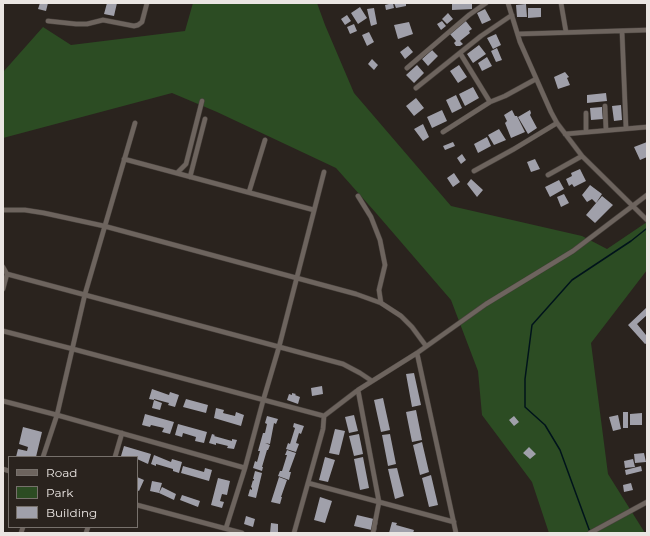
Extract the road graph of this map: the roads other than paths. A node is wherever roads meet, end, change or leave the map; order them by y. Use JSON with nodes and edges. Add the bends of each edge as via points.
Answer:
{"nodes":[{"id":1,"x":147,"y":3,"type":"edge"},
{"id":2,"x":486,"y":3,"type":"edge"},
{"id":3,"x":508,"y":3,"type":"edge"},
{"id":4,"x":561,"y":3,"type":"edge"},
{"id":5,"x":512,"y":15,"type":"junction"},
{"id":6,"x":48,"y":21,"type":"dead end"},
{"id":7,"x":647,"y":30,"type":"edge"},
{"id":8,"x":622,"y":31,"type":"junction"},
{"id":9,"x":566,"y":32,"type":"junction"},
{"id":10,"x":518,"y":34,"type":"junction"},
{"id":11,"x":460,"y":54,"type":"junction"},
{"id":12,"x":407,"y":68,"type":"dead end"},
{"id":13,"x":536,"y":79,"type":"junction"},
{"id":14,"x":416,"y":88,"type":"dead end"},
{"id":15,"x":202,"y":101,"type":"dead end"},
{"id":16,"x":490,"y":102,"type":"junction"},
{"id":17,"x":605,"y":106,"type":"dead end"},
{"id":18,"x":586,"y":114,"type":"dead end"},
{"id":19,"x":205,"y":119,"type":"dead end"},
{"id":20,"x":135,"y":123,"type":"dead end"},
{"id":21,"x":557,"y":123,"type":"junction"},
{"id":22,"x":647,"y":127,"type":"edge"},
{"id":23,"x":626,"y":128,"type":"junction"},
{"id":24,"x":606,"y":130,"type":"junction"},
{"id":25,"x":443,"y":132,"type":"dead end"},
{"id":26,"x":586,"y":132,"type":"junction"},
{"id":27,"x":565,"y":134,"type":"junction"},
{"id":28,"x":265,"y":140,"type":"dead end"},
{"id":29,"x":582,"y":156,"type":"junction"},
{"id":30,"x":124,"y":159,"type":"junction"},
{"id":31,"x":474,"y":171,"type":"dead end"},
{"id":32,"x":324,"y":172,"type":"dead end"},
{"id":33,"x":177,"y":173,"type":"junction"},
{"id":34,"x":548,"y":175,"type":"dead end"},
{"id":35,"x":190,"y":177,"type":"junction"},
{"id":36,"x":249,"y":192,"type":"junction"},
{"id":37,"x":647,"y":195,"type":"edge"},
{"id":38,"x":358,"y":196,"type":"dead end"},
{"id":39,"x":633,"y":206,"type":"junction"},
{"id":40,"x":3,"y":210,"type":"edge"},
{"id":41,"x":314,"y":210,"type":"junction"},
{"id":42,"x":647,"y":220,"type":"edge"},
{"id":43,"x":104,"y":226,"type":"junction"},
{"id":44,"x":3,"y":267,"type":"edge"},
{"id":45,"x":7,"y":274,"type":"junction"},
{"id":46,"x":297,"y":278,"type":"junction"},
{"id":47,"x":3,"y":289,"type":"edge"},
{"id":48,"x":85,"y":294,"type":"junction"},
{"id":49,"x":381,"y":303,"type":"junction"},
{"id":50,"x":3,"y":331,"type":"edge"},
{"id":51,"x":426,"y":346,"type":"junction"},
{"id":52,"x":279,"y":347,"type":"junction"},
{"id":53,"x":73,"y":349,"type":"junction"},
{"id":54,"x":417,"y":353,"type":"junction"},
{"id":55,"x":372,"y":382,"type":"junction"},
{"id":56,"x":358,"y":390,"type":"junction"},
{"id":57,"x":263,"y":401,"type":"junction"},
{"id":58,"x":3,"y":402,"type":"edge"},
{"id":59,"x":57,"y":415,"type":"junction"},
{"id":60,"x":324,"y":416,"type":"junction"},
{"id":61,"x":122,"y":433,"type":"junction"},
{"id":62,"x":43,"y":456,"type":"edge"},
{"id":63,"x":115,"y":456,"type":"edge"},
{"id":64,"x":245,"y":468,"type":"junction"},
{"id":65,"x":308,"y":483,"type":"junction"},
{"id":66,"x":379,"y":502,"type":"junction"},
{"id":67,"x":647,"y":502,"type":"edge"},
{"id":68,"x":138,"y":505,"type":"edge"},
{"id":69,"x":454,"y":522,"type":"junction"},
{"id":70,"x":226,"y":528,"type":"junction"},
{"id":71,"x":242,"y":533,"type":"edge"},
{"id":72,"x":294,"y":533,"type":"edge"},
{"id":73,"x":372,"y":533,"type":"edge"},
{"id":74,"x":456,"y":533,"type":"edge"},
{"id":75,"x":590,"y":533,"type":"edge"}],
"edges":[{"from":1,"to":6,"type":"street","via":[[142,22],[134,26],[103,20],[87,24]]},
{"from":2,"to":12,"type":"street"},
{"from":3,"to":5,"type":"street"},
{"from":4,"to":9,"type":"street"},
{"from":5,"to":10,"type":"street"},
{"from":5,"to":11,"type":"street"},
{"from":7,"to":8,"type":"street"},
{"from":8,"to":9,"type":"street"},
{"from":8,"to":23,"type":"street"},
{"from":9,"to":10,"type":"street"},
{"from":10,"to":13,"type":"street"},
{"from":11,"to":14,"type":"street"},
{"from":11,"to":16,"type":"street"},
{"from":13,"to":16,"type":"street"},
{"from":13,"to":21,"type":"street"},
{"from":15,"to":33,"type":"street","via":[[186,164]]},
{"from":16,"to":25,"type":"street"},
{"from":17,"to":24,"type":"street"},
{"from":18,"to":26,"type":"street"},
{"from":19,"to":35,"type":"street"},
{"from":20,"to":30,"type":"street"},
{"from":21,"to":27,"type":"street"},
{"from":21,"to":31,"type":"street"},
{"from":22,"to":23,"type":"street"},
{"from":23,"to":24,"type":"street"},
{"from":24,"to":26,"type":"street"},
{"from":26,"to":27,"type":"street"},
{"from":27,"to":29,"type":"street"},
{"from":28,"to":36,"type":"street"},
{"from":29,"to":34,"type":"street"},
{"from":29,"to":39,"type":"street"},
{"from":30,"to":33,"type":"street"},
{"from":30,"to":43,"type":"street"},
{"from":32,"to":41,"type":"street"},
{"from":33,"to":35,"type":"street"},
{"from":35,"to":36,"type":"street"},
{"from":36,"to":41,"type":"street"},
{"from":37,"to":39,"type":"street"},
{"from":38,"to":49,"type":"street","via":[[371,217],[380,240],[385,265],[379,290]]},
{"from":39,"to":42,"type":"street"},
{"from":39,"to":51,"type":"street","via":[[573,251],[486,304]]},
{"from":40,"to":43,"type":"street","via":[[44,212]]},
{"from":41,"to":46,"type":"street"},
{"from":43,"to":46,"type":"street"},
{"from":43,"to":48,"type":"street"},
{"from":44,"to":45,"type":"street"},
{"from":45,"to":47,"type":"street"},
{"from":45,"to":48,"type":"street"},
{"from":46,"to":49,"type":"street"},
{"from":46,"to":52,"type":"street"},
{"from":48,"to":52,"type":"street"},
{"from":48,"to":53,"type":"street"},
{"from":49,"to":51,"type":"street","via":[[401,316]]},
{"from":50,"to":53,"type":"street"},
{"from":51,"to":54,"type":"street"},
{"from":52,"to":55,"type":"street","via":[[343,364]]},
{"from":52,"to":57,"type":"street"},
{"from":53,"to":57,"type":"street"},
{"from":53,"to":59,"type":"street"},
{"from":54,"to":55,"type":"street"},
{"from":54,"to":69,"type":"street"},
{"from":55,"to":56,"type":"street"},
{"from":56,"to":60,"type":"street"},
{"from":56,"to":66,"type":"street"},
{"from":57,"to":60,"type":"street"},
{"from":57,"to":64,"type":"street"},
{"from":58,"to":59,"type":"street"},
{"from":59,"to":61,"type":"street"},
{"from":59,"to":62,"type":"street"},
{"from":60,"to":65,"type":"street","via":[[323,429]]},
{"from":61,"to":63,"type":"street"},
{"from":61,"to":64,"type":"street"},
{"from":64,"to":70,"type":"street"},
{"from":65,"to":66,"type":"street"},
{"from":65,"to":72,"type":"street"},
{"from":66,"to":69,"type":"street"},
{"from":66,"to":73,"type":"street"},
{"from":67,"to":75,"type":"street"},
{"from":68,"to":70,"type":"street"},
{"from":69,"to":74,"type":"street"},
{"from":70,"to":71,"type":"street"}]}
